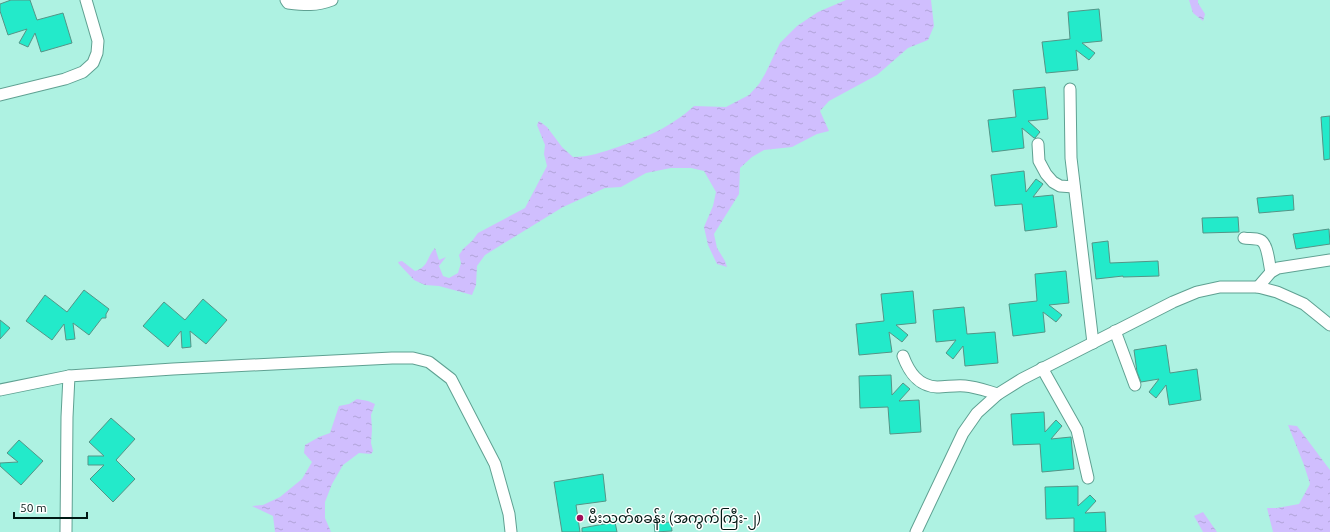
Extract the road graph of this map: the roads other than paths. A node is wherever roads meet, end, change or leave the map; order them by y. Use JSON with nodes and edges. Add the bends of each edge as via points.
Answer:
{"nodes":[{"id":1,"x":86,"y":0,"type":"edge"},
{"id":2,"x":286,"y":0,"type":"edge"},
{"id":3,"x":332,"y":0,"type":"edge"},
{"id":4,"x":1070,"y":89,"type":"dead end"},
{"id":5,"x":0,"y":95,"type":"edge"},
{"id":6,"x":1038,"y":144,"type":"dead end"},
{"id":7,"x":1074,"y":187,"type":"junction"},
{"id":8,"x":1244,"y":238,"type":"dead end"},
{"id":9,"x":1330,"y":260,"type":"edge"},
{"id":10,"x":1271,"y":272,"type":"junction"},
{"id":11,"x":1258,"y":287,"type":"junction"},
{"id":12,"x":1330,"y":325,"type":"edge"},
{"id":13,"x":1115,"y":331,"type":"junction"},
{"id":14,"x":1093,"y":343,"type":"junction"},
{"id":15,"x":903,"y":356,"type":"dead end"},
{"id":16,"x":1042,"y":368,"type":"junction"},
{"id":17,"x":69,"y":376,"type":"junction"},
{"id":18,"x":1135,"y":385,"type":"dead end"},
{"id":19,"x":0,"y":390,"type":"edge"},
{"id":20,"x":998,"y":394,"type":"junction"},
{"id":21,"x":1088,"y":478,"type":"dead end"},
{"id":22,"x":66,"y":532,"type":"edge"},
{"id":23,"x":511,"y":532,"type":"edge"},
{"id":24,"x":916,"y":532,"type":"edge"}],
"edges":[{"from":1,"to":5,"type":"street","via":[[98,41],[93,63],[83,72],[65,79]]},
{"from":2,"to":3,"type":"street","via":[[288,3],[308,5]]},
{"from":4,"to":7,"type":"street"},
{"from":6,"to":7,"type":"street","via":[[1039,161],[1046,174],[1060,186]]},
{"from":7,"to":14,"type":"street"},
{"from":8,"to":10,"type":"street","via":[[1260,240],[1263,243]]},
{"from":9,"to":10,"type":"street","via":[[1287,266]]},
{"from":10,"to":11,"type":"street"},
{"from":11,"to":12,"type":"street","via":[[1304,304]]},
{"from":11,"to":13,"type":"street","via":[[1220,287],[1197,292]]},
{"from":13,"to":14,"type":"street"},
{"from":13,"to":18,"type":"street"},
{"from":14,"to":16,"type":"street"},
{"from":15,"to":20,"type":"street","via":[[916,379],[925,385],[967,386]]},
{"from":16,"to":20,"type":"street"},
{"from":16,"to":21,"type":"street","via":[[1077,430]]},
{"from":17,"to":19,"type":"street"},
{"from":17,"to":22,"type":"street"},
{"from":17,"to":23,"type":"street","via":[[392,358],[413,358],[429,362],[451,379],[495,464],[509,514]]},
{"from":20,"to":24,"type":"street","via":[[977,413],[963,433]]}]}
